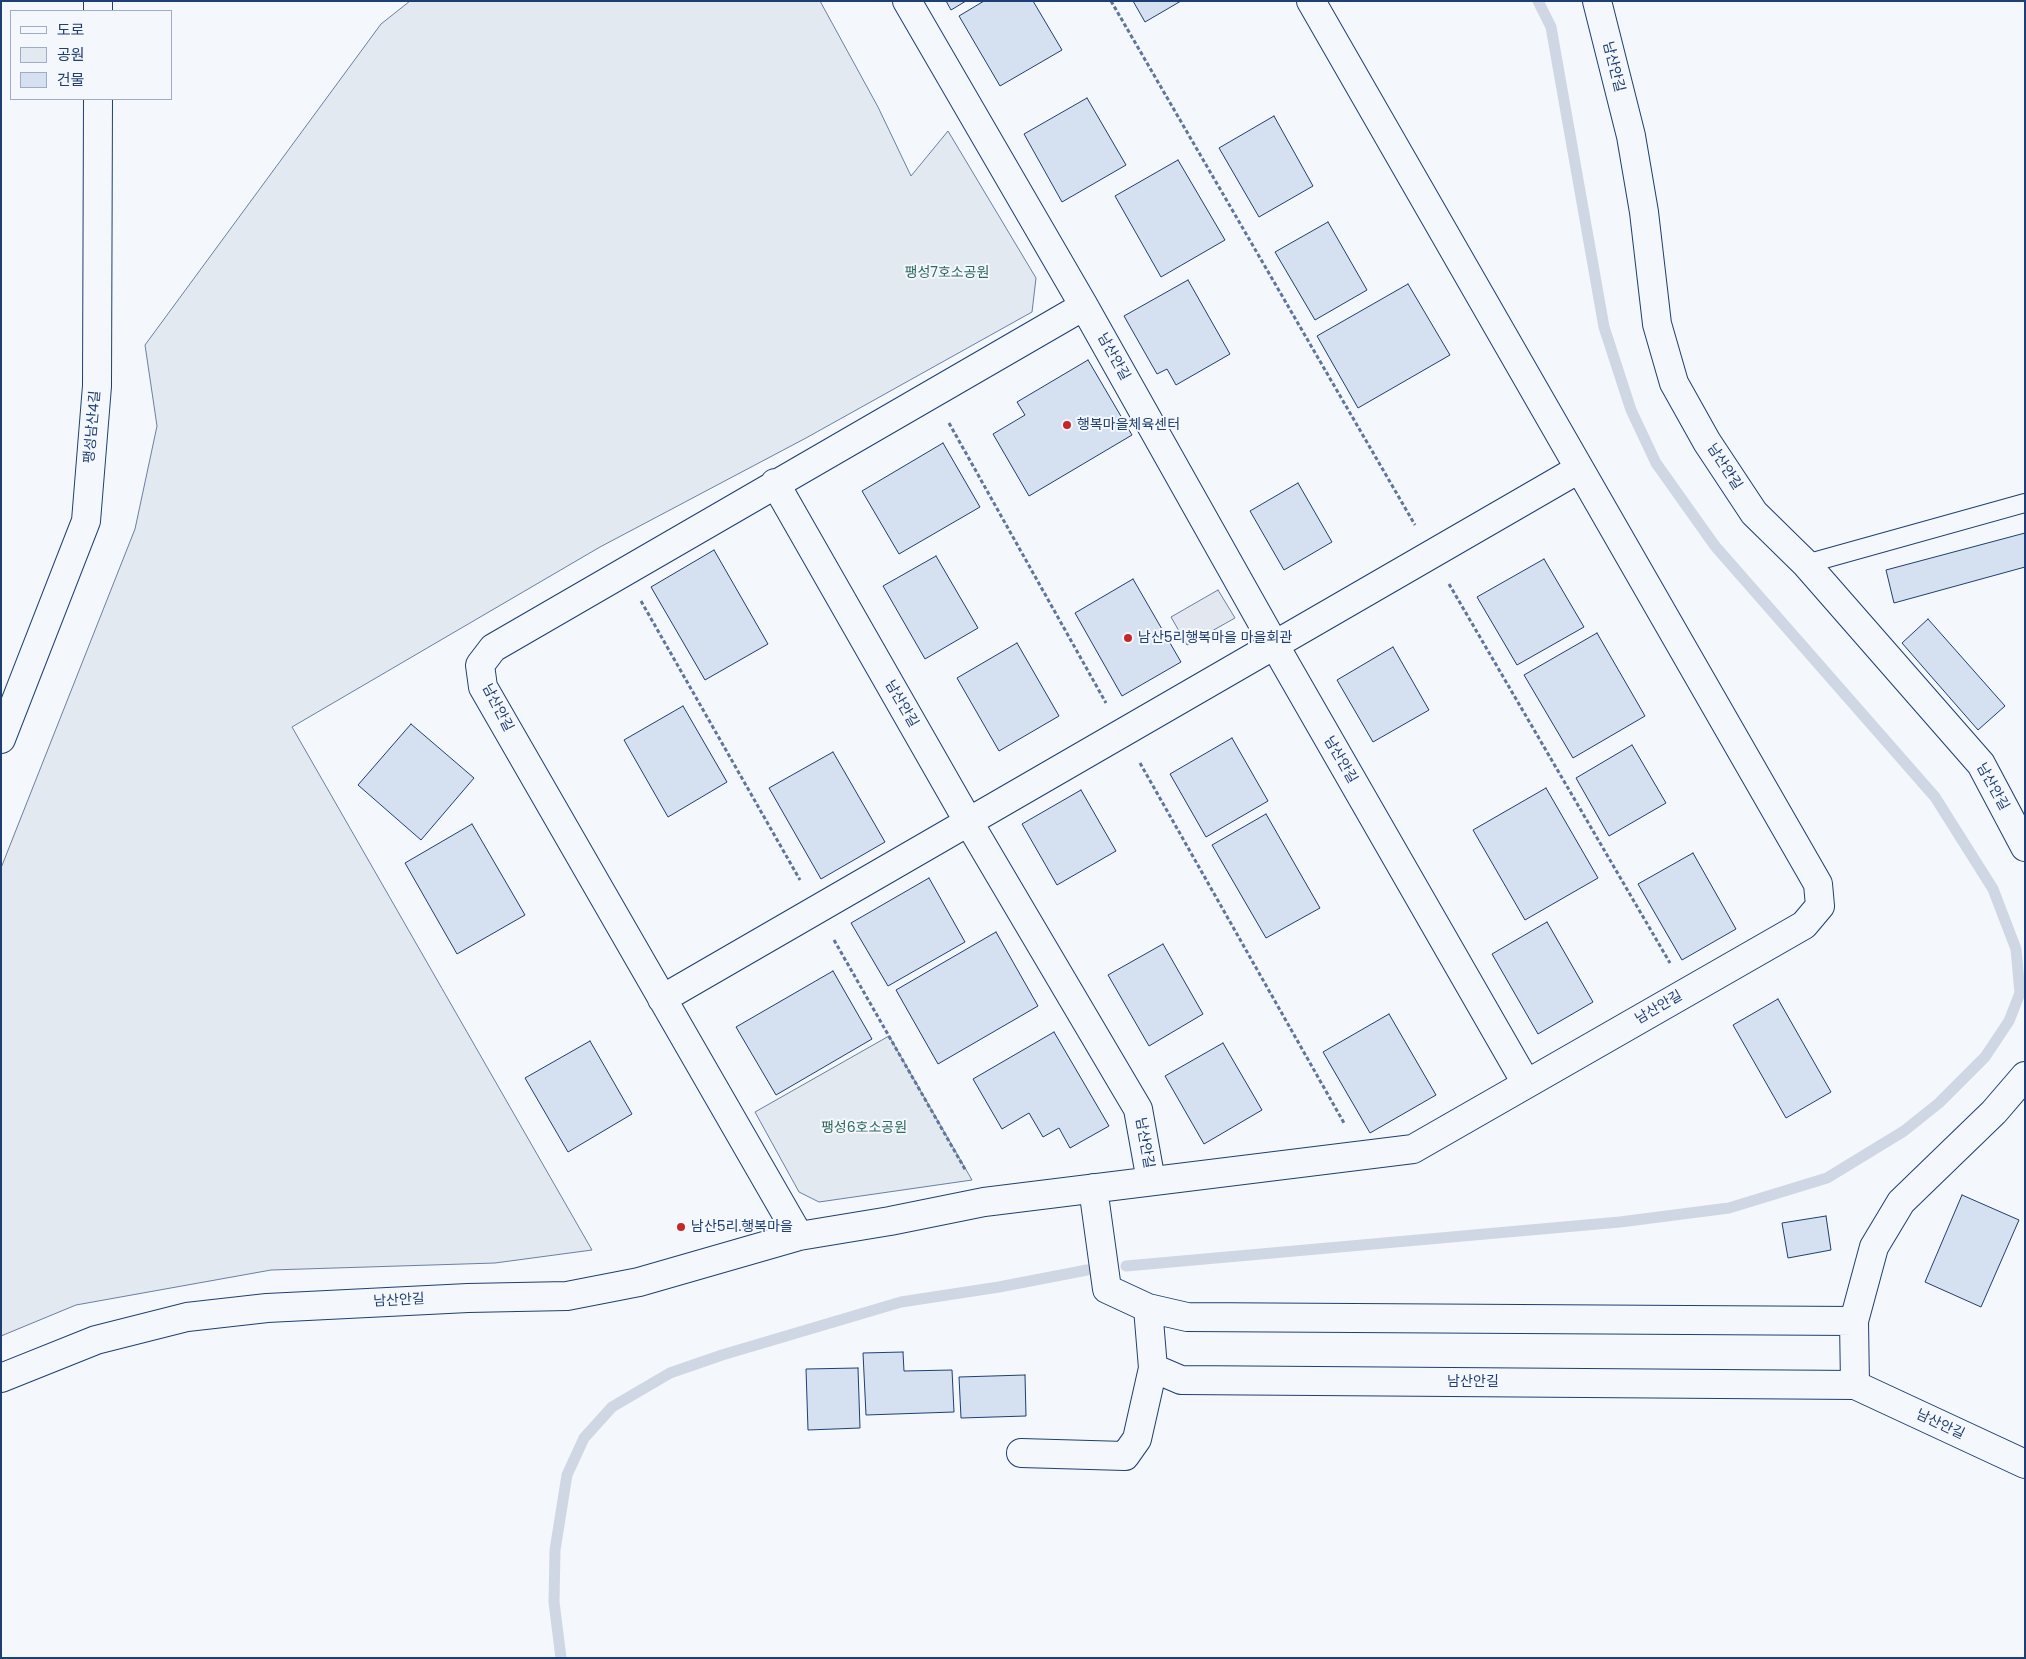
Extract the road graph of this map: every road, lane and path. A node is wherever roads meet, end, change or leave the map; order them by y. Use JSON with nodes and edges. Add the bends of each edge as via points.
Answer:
{"nodes":[{"id":1,"x":907,"y":1,"type":"edge"},
{"id":2,"x":1111,"y":1,"type":"edge"},
{"id":3,"x":1311,"y":1,"type":"edge"},
{"id":4,"x":1597,"y":1,"type":"edge"},
{"id":5,"x":98,"y":100,"type":"edge"},
{"id":6,"x":1084,"y":306,"type":"junction"},
{"id":7,"x":932,"y":394,"type":"junction"},
{"id":8,"x":1579,"y":469,"type":"junction"},
{"id":9,"x":774,"y":483,"type":"junction"},
{"id":10,"x":2025,"y":504,"type":"edge"},
{"id":11,"x":1432,"y":555,"type":"junction"},
{"id":12,"x":1806,"y":564,"type":"junction"},
{"id":13,"x":1274,"y":644,"type":"junction"},
{"id":14,"x":1123,"y":733,"type":"junction"},
{"id":15,"x":1,"y":738,"type":"edge"},
{"id":16,"x":968,"y":821,"type":"junction"},
{"id":17,"x":2025,"y":846,"type":"edge"},
{"id":18,"x":1686,"y":992,"type":"junction"},
{"id":19,"x":662,"y":999,"type":"junction"},
{"id":20,"x":2025,"y":1076,"type":"edge"},
{"id":21,"x":1526,"y":1083,"type":"junction"},
{"id":22,"x":1362,"y":1156,"type":"junction"},
{"id":23,"x":1151,"y":1181,"type":"junction"},
{"id":24,"x":1093,"y":1188,"type":"junction"},
{"id":25,"x":799,"y":1236,"type":"junction"},
{"id":26,"x":1148,"y":1308,"type":"junction"},
{"id":27,"x":1854,"y":1321,"type":"junction"},
{"id":28,"x":1153,"y":1368,"type":"junction"},
{"id":29,"x":1,"y":1378,"type":"edge"},
{"id":30,"x":1855,"y":1385,"type":"junction"},
{"id":31,"x":1021,"y":1453,"type":"dead end"},
{"id":32,"x":2025,"y":1464,"type":"edge"}],
"edges":[{"from":1,"to":6,"type":"street","name":"남산안길"},
{"from":2,"to":11,"type":"path"},
{"from":3,"to":8,"type":"street","name":"남산안길"},
{"from":4,"to":12,"type":"street","name":"남산안길","via":[[1631,136],[1657,324],[1674,383],[1707,442],[1754,513]]},
{"from":5,"to":15,"type":"street","name":"팽성남산4길","via":[[97,386],[86,521]]},
{"from":6,"to":7,"type":"street","name":"남산안길"},
{"from":6,"to":13,"type":"street","name":"남산안길"},
{"from":7,"to":9,"type":"street","name":"남산안길"},
{"from":7,"to":14,"type":"path"},
{"from":8,"to":11,"type":"street"},
{"from":8,"to":18,"type":"street","name":"남산안길","via":[[1818,884],[1820,906],[1804,924]]},
{"from":9,"to":16,"type":"street","name":"남산안길"},
{"from":9,"to":19,"type":"street","name":"남산안길","via":[[493,648],[480,665],[483,687]]},
{"from":10,"to":12,"type":"lane"},
{"from":11,"to":13,"type":"street"},
{"from":11,"to":18,"type":"path"},
{"from":12,"to":17,"type":"street","name":"남산안길","via":[[1980,764]]},
{"from":13,"to":14,"type":"street"},
{"from":13,"to":21,"type":"street","name":"남산안길"},
{"from":14,"to":16,"type":"street"},
{"from":14,"to":22,"type":"path"},
{"from":16,"to":19,"type":"street"},
{"from":16,"to":23,"type":"street","name":"남산안길","via":[[1138,1109]]},
{"from":18,"to":21,"type":"street","name":"남산안길"},
{"from":19,"to":25,"type":"street","name":"남산안길"},
{"from":20,"to":27,"type":"street","via":[[1994,1112],[1901,1202],[1874,1246]]},
{"from":21,"to":22,"type":"street","name":"남산안길","via":[[1413,1149]]},
{"from":22,"to":23,"type":"street","name":"남산안길"},
{"from":23,"to":24,"type":"street","name":"남산안길"},
{"from":24,"to":25,"type":"street","name":"남산안길","via":[[984,1202]]},
{"from":24,"to":26,"type":"street","via":[[1107,1289]]},
{"from":25,"to":29,"type":"street","name":"남산안길","via":[[639,1282],[567,1296],[267,1308],[188,1317],[96,1340]]},
{"from":26,"to":27,"type":"street","via":[[1187,1317]]},
{"from":26,"to":28,"type":"street"},
{"from":27,"to":30,"type":"street"},
{"from":28,"to":30,"type":"street","name":"남산안길","via":[[1181,1380]]},
{"from":28,"to":31,"type":"street","via":[[1137,1439],[1125,1456]]},
{"from":30,"to":32,"type":"street","name":"남산안길"}]}
